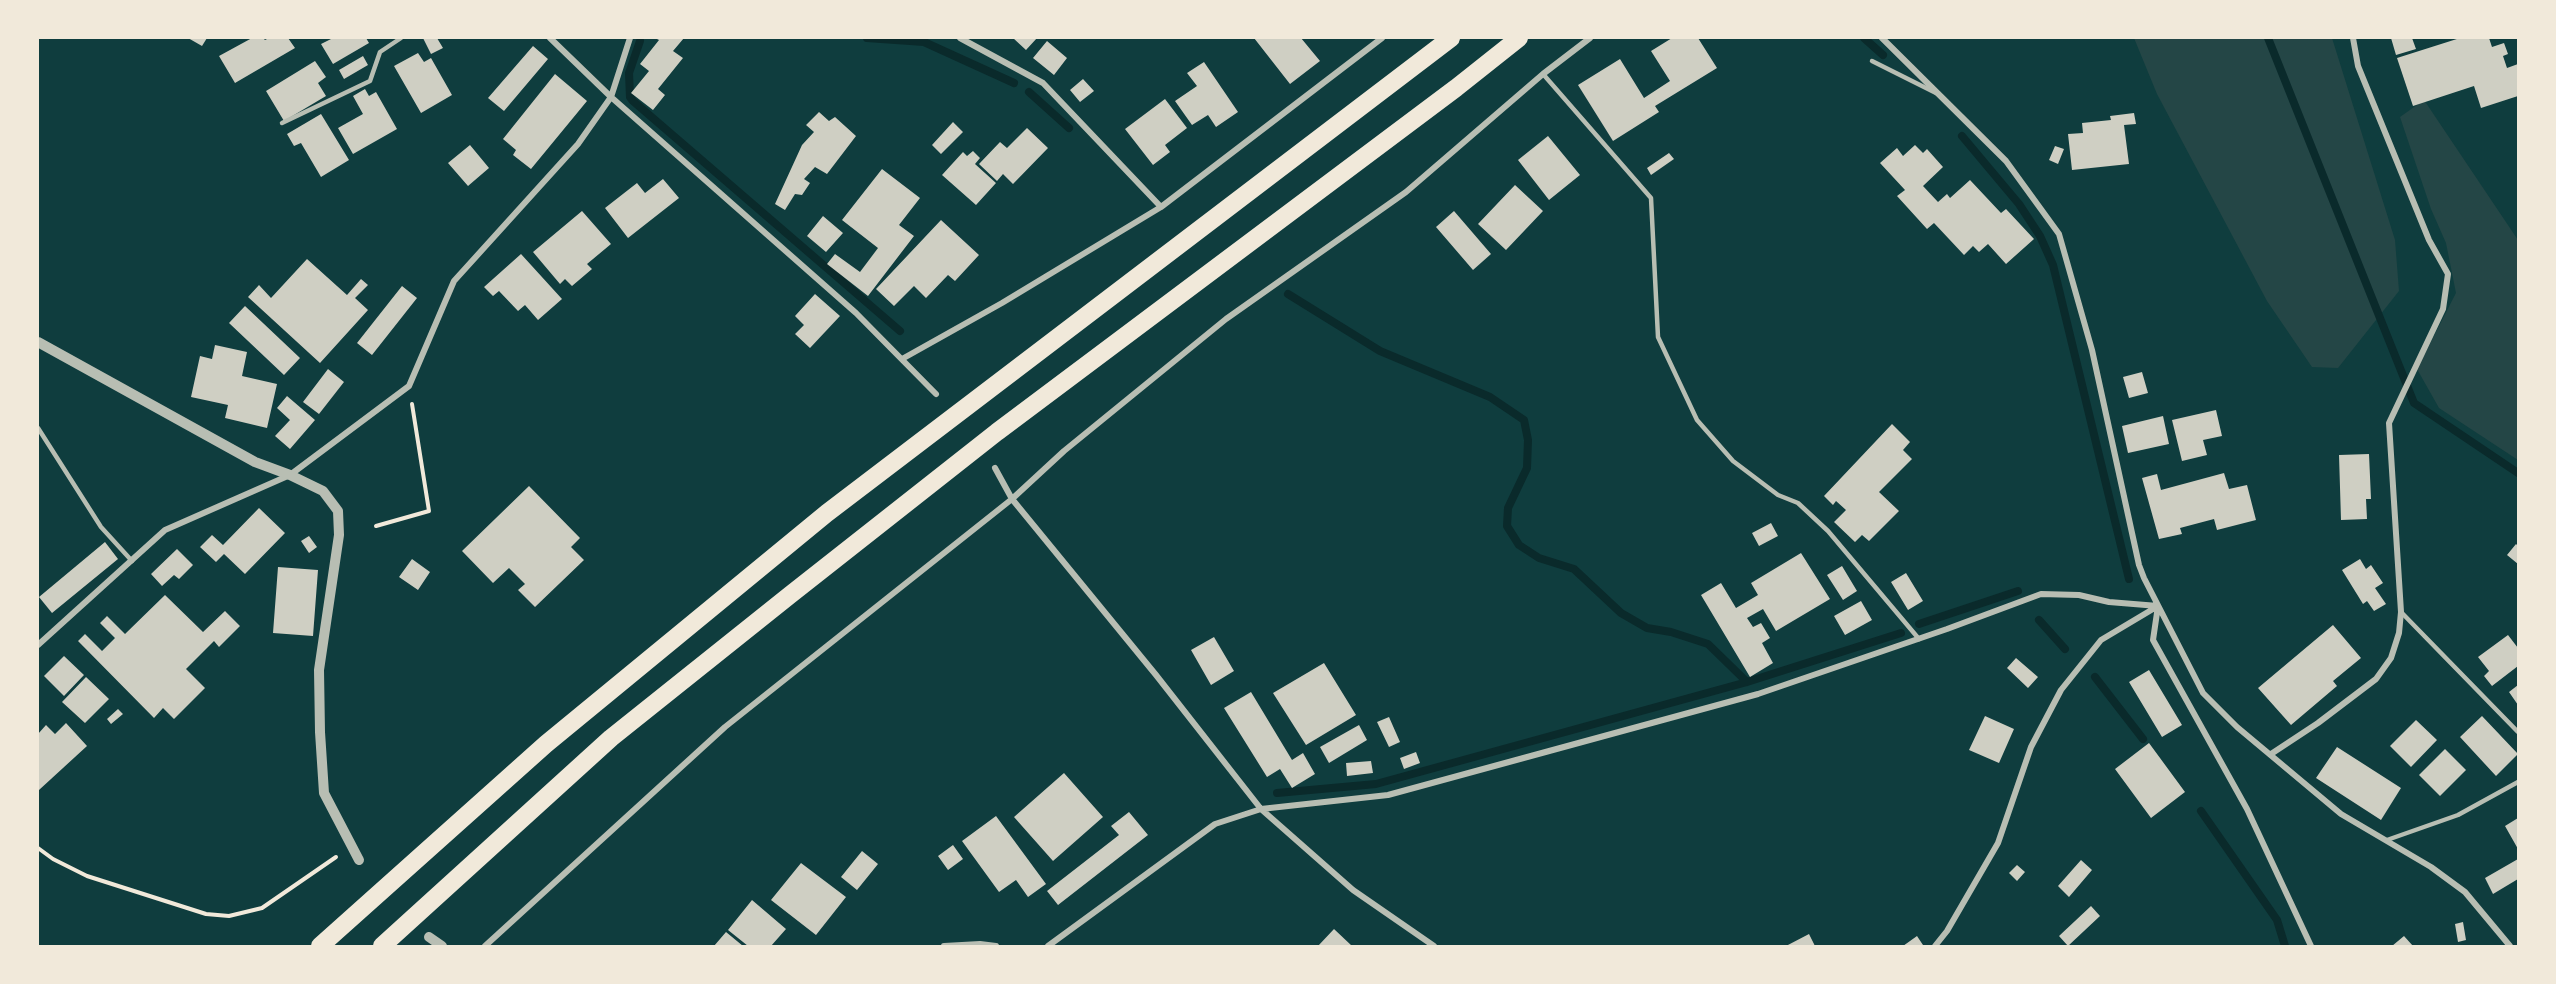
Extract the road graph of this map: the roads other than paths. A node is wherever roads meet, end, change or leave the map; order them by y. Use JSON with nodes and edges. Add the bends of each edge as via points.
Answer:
{"nodes":[{"id":1,"x":401,"y":38,"type":"edge"},
{"id":2,"x":550,"y":38,"type":"edge"},
{"id":3,"x":630,"y":38,"type":"edge"},
{"id":4,"x":960,"y":38,"type":"edge"},
{"id":5,"x":1382,"y":38,"type":"edge"},
{"id":6,"x":1451,"y":38,"type":"edge"},
{"id":7,"x":1519,"y":38,"type":"edge"},
{"id":8,"x":1590,"y":38,"type":"edge"},
{"id":9,"x":1882,"y":38,"type":"edge"},
{"id":10,"x":2353,"y":38,"type":"edge"},
{"id":11,"x":1872,"y":61,"type":"dead end"},
{"id":12,"x":1543,"y":74,"type":"junction"},
{"id":13,"x":1938,"y":94,"type":"junction"},
{"id":14,"x":611,"y":97,"type":"junction"},
{"id":15,"x":282,"y":123,"type":"dead end"},
{"id":16,"x":1161,"y":207,"type":"junction"},
{"id":17,"x":38,"y":342,"type":"edge"},
{"id":18,"x":902,"y":360,"type":"junction"},
{"id":19,"x":936,"y":394,"type":"dead end"},
{"id":20,"x":38,"y":428,"type":"edge"},
{"id":21,"x":994,"y":468,"type":"dead end"},
{"id":22,"x":291,"y":475,"type":"junction"},
{"id":23,"x":1012,"y":499,"type":"junction"},
{"id":24,"x":132,"y":561,"type":"junction"},
{"id":25,"x":2158,"y":606,"type":"junction"},
{"id":26,"x":2400,"y":612,"type":"junction"},
{"id":27,"x":1919,"y":639,"type":"junction"},
{"id":28,"x":38,"y":645,"type":"edge"},
{"id":29,"x":2518,"y":732,"type":"edge"},
{"id":30,"x":2271,"y":754,"type":"junction"},
{"id":31,"x":2518,"y":782,"type":"edge"},
{"id":32,"x":1261,"y":808,"type":"junction"},
{"id":33,"x":2387,"y":840,"type":"junction"},
{"id":34,"x":359,"y":860,"type":"dead end"},
{"id":35,"x":429,"y":938,"type":"dead end"},
{"id":36,"x":320,"y":946,"type":"edge"},
{"id":37,"x":382,"y":946,"type":"edge"},
{"id":38,"x":442,"y":946,"type":"edge"},
{"id":39,"x":486,"y":946,"type":"edge"},
{"id":40,"x":944,"y":946,"type":"edge"},
{"id":41,"x":996,"y":946,"type":"edge"},
{"id":42,"x":1048,"y":946,"type":"edge"},
{"id":43,"x":1434,"y":946,"type":"edge"},
{"id":44,"x":1935,"y":946,"type":"edge"},
{"id":45,"x":2311,"y":946,"type":"edge"},
{"id":46,"x":2510,"y":946,"type":"edge"}],
"edges":[{"from":1,"to":15,"type":"lane","via":[[380,52],[370,81]]},
{"from":2,"to":14,"type":"street"},
{"from":3,"to":14,"type":"street"},
{"from":4,"to":16,"type":"street","via":[[1043,83]]},
{"from":5,"to":16,"type":"street"},
{"from":6,"to":36,"type":"highway","via":[[827,513],[546,744]]},
{"from":7,"to":37,"type":"highway","via":[[996,432],[790,595],[611,738]]},
{"from":8,"to":12,"type":"street"},
{"from":9,"to":13,"type":"street"},
{"from":10,"to":26,"type":"street","via":[[2362,77],[2429,240],[2448,274],[2443,309],[2389,423]]},
{"from":11,"to":13,"type":"lane"},
{"from":12,"to":23,"type":"street","via":[[1406,192],[1226,319],[1064,451]]},
{"from":12,"to":27,"type":"lane","via":[[1651,198],[1658,337],[1697,420],[1733,461],[1778,495],[1798,503],[1828,531]]},
{"from":13,"to":25,"type":"street","via":[[2006,161],[2059,234],[2092,350],[2139,565]]},
{"from":14,"to":18,"type":"street","via":[[856,313]]},
{"from":14,"to":22,"type":"street","via":[[578,144],[454,281],[409,386]]},
{"from":16,"to":18,"type":"street"},
{"from":17,"to":22,"type":"street","via":[[255,462]]},
{"from":18,"to":19,"type":"street"},
{"from":20,"to":24,"type":"lane","via":[[101,527]]},
{"from":21,"to":23,"type":"street"},
{"from":22,"to":24,"type":"street","via":[[165,531]]},
{"from":22,"to":34,"type":"street","via":[[323,491],[338,511],[339,535],[319,670],[320,732],[324,794]]},
{"from":23,"to":32,"type":"street"},
{"from":23,"to":39,"type":"street","via":[[725,727]]},
{"from":24,"to":28,"type":"street"},
{"from":25,"to":27,"type":"street","via":[[2041,594]]},
{"from":25,"to":30,"type":"street","via":[[2203,693]]},
{"from":25,"to":44,"type":"street","via":[[2101,640],[2061,690],[2031,747],[1998,843]]},
{"from":25,"to":45,"type":"street","via":[[2153,640],[2247,809]]},
{"from":26,"to":29,"type":"lane"},
{"from":26,"to":30,"type":"street","via":[[2399,633],[2391,658],[2376,679]]},
{"from":27,"to":32,"type":"street","via":[[1758,694],[1388,795]]},
{"from":30,"to":33,"type":"street","via":[[2342,814]]},
{"from":31,"to":33,"type":"lane","via":[[2458,815]]},
{"from":32,"to":42,"type":"street","via":[[1215,824]]},
{"from":32,"to":43,"type":"street","via":[[1353,890]]},
{"from":33,"to":46,"type":"street","via":[[2465,892]]},
{"from":35,"to":38,"type":"street"},
{"from":40,"to":41,"type":"street"}]}
